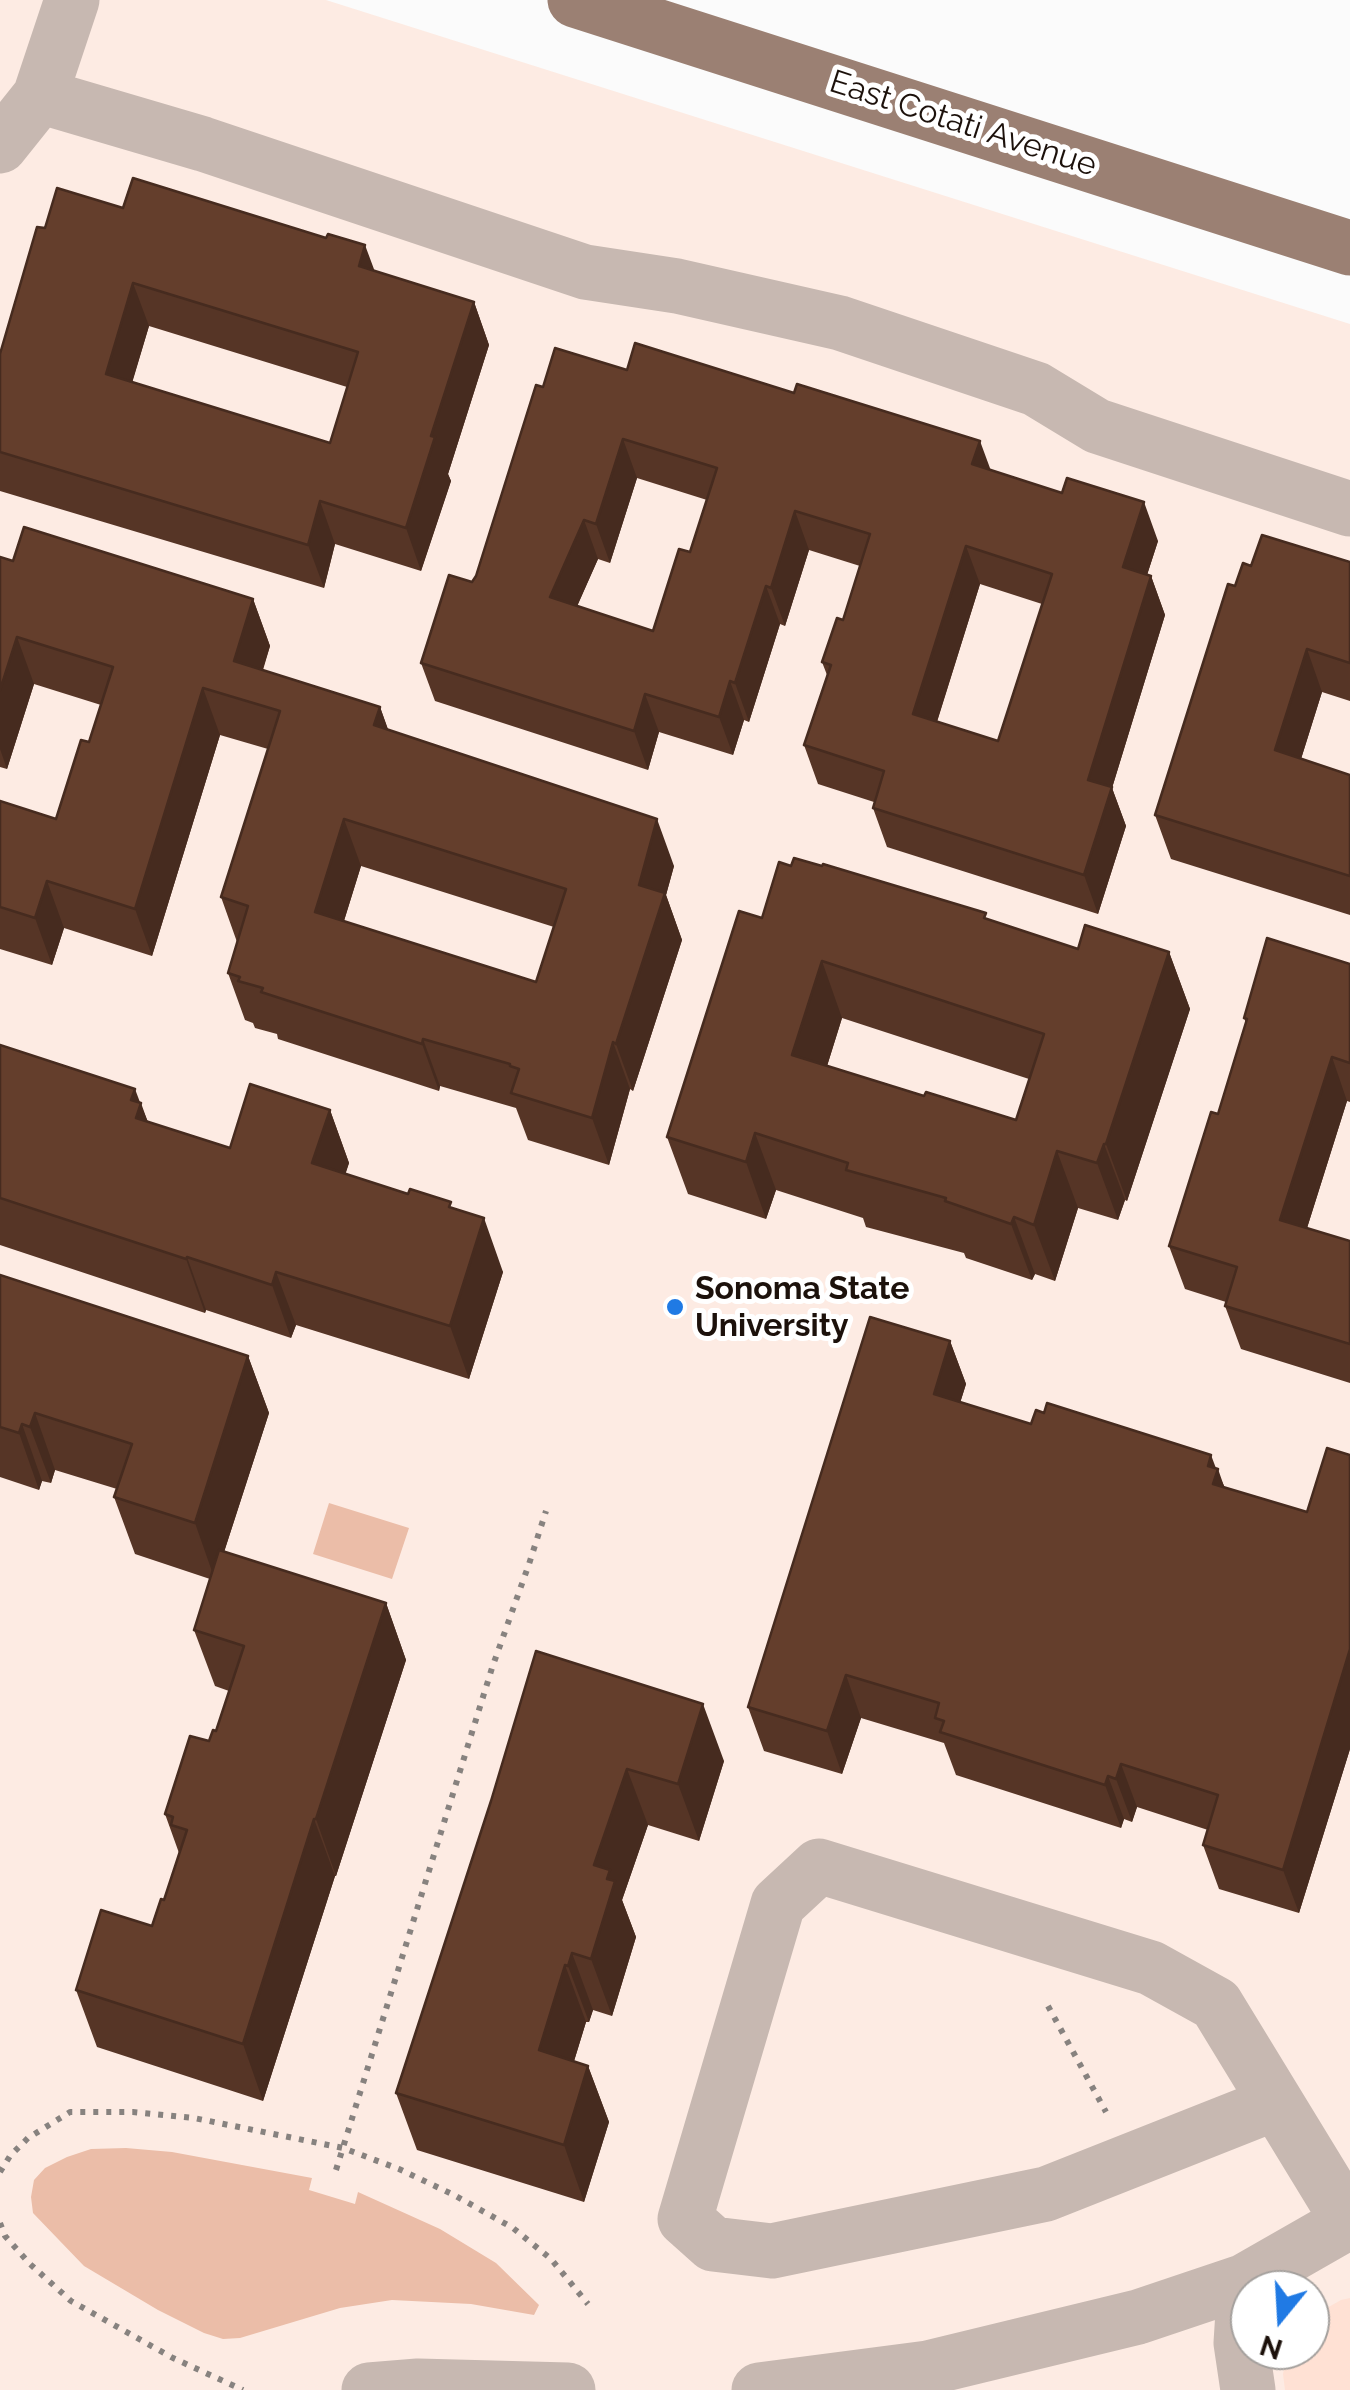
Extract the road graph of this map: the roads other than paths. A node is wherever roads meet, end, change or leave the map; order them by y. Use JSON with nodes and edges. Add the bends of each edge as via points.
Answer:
{"nodes":[{"id":1,"x":72,"y":0,"type":"edge"},
{"id":2,"x":575,"y":0,"type":"edge"},
{"id":3,"x":40,"y":96,"type":"junction"},
{"id":4,"x":0,"y":146,"type":"edge"},
{"id":5,"x":1350,"y":248,"type":"edge"},
{"id":6,"x":1350,"y":508,"type":"edge"},
{"id":7,"x":1276,"y":2104,"type":"junction"},
{"id":8,"x":1349,"y":2222,"type":"edge"},
{"id":9,"x":1264,"y":2270,"type":"edge"},
{"id":10,"x":1230,"y":2286,"type":"edge"},
{"id":11,"x":368,"y":2390,"type":"edge"},
{"id":12,"x":568,"y":2390,"type":"edge"},
{"id":13,"x":759,"y":2390,"type":"edge"}],
"edges":[{"from":1,"to":3,"type":"street"},
{"from":2,"to":5,"type":"main road","name":"East Cotati Avenue"},
{"from":3,"to":4,"type":"street"},
{"from":3,"to":6,"type":"street","via":[[574,268],[840,322],[1036,389],[1097,426]]},
{"from":7,"to":7,"type":"street","via":[[1216,2004],[1150,1968],[819,1866],[778,1904],[684,2219],[713,2244],[772,2252],[1046,2194]]},
{"from":7,"to":8,"type":"street"},
{"from":8,"to":9,"type":"street"},
{"from":10,"to":13,"type":"street","via":[[1138,2317],[928,2368]]},
{"from":11,"to":12,"type":"street"}]}
